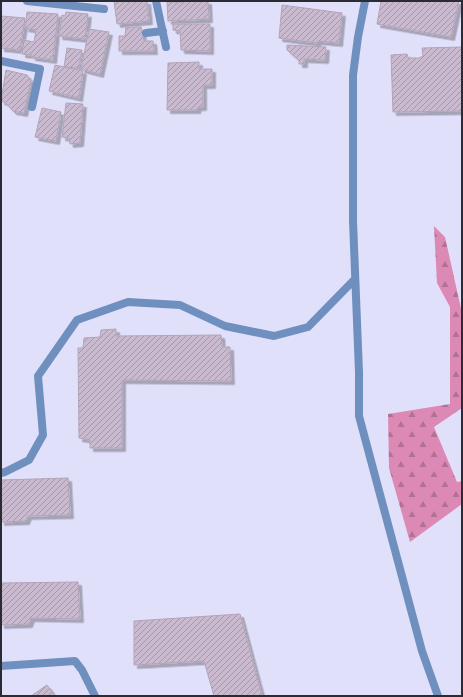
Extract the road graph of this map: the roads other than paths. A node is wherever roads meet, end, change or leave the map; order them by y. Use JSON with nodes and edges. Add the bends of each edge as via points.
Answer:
{"nodes":[{"id":1,"x":27,"y":1,"type":"edge"},
{"id":2,"x":156,"y":1,"type":"edge"},
{"id":3,"x":365,"y":1,"type":"edge"},
{"id":4,"x":104,"y":9,"type":"dead end"},
{"id":5,"x":163,"y":31,"type":"junction"},
{"id":6,"x":146,"y":33,"type":"dead end"},
{"id":7,"x":166,"y":46,"type":"dead end"},
{"id":8,"x":1,"y":61,"type":"edge"},
{"id":9,"x":32,"y":107,"type":"dead end"},
{"id":10,"x":355,"y":279,"type":"junction"},
{"id":11,"x":1,"y":473,"type":"edge"},
{"id":12,"x":1,"y":666,"type":"edge"},
{"id":13,"x":95,"y":696,"type":"edge"},
{"id":14,"x":438,"y":696,"type":"edge"}],
"edges":[{"from":1,"to":4,"type":"street"},
{"from":2,"to":5,"type":"street"},
{"from":3,"to":10,"type":"street","via":[[353,75]]},
{"from":5,"to":6,"type":"street"},
{"from":5,"to":7,"type":"street"},
{"from":8,"to":9,"type":"street","via":[[40,70]]},
{"from":10,"to":11,"type":"street","via":[[308,327],[274,336],[225,326],[180,305],[128,302],[77,320],[38,376],[43,435],[29,460]]},
{"from":10,"to":14,"type":"street","via":[[359,416],[422,651]]},
{"from":12,"to":13,"type":"street","via":[[75,661]]}]}
